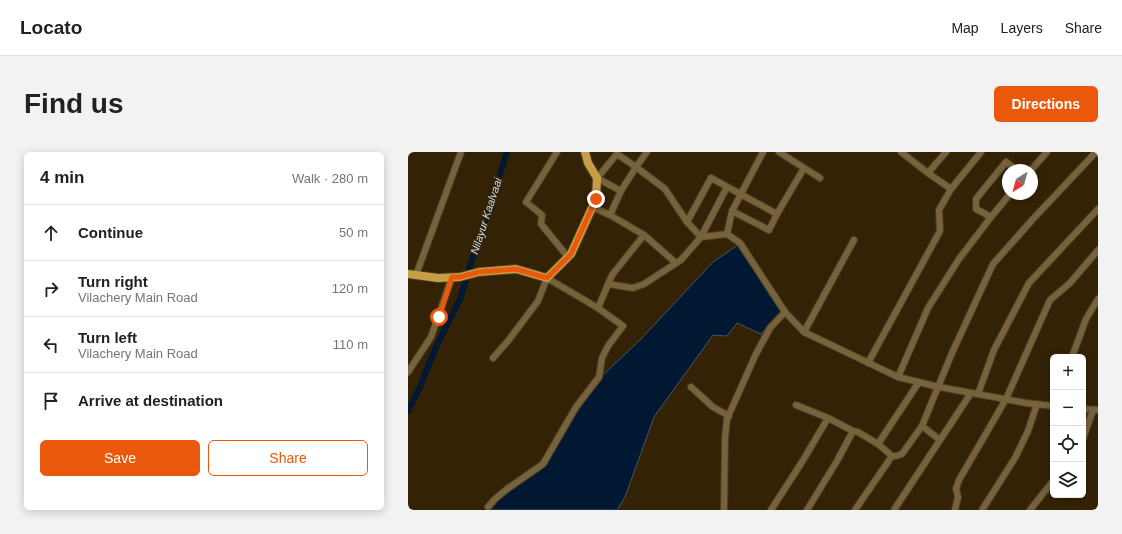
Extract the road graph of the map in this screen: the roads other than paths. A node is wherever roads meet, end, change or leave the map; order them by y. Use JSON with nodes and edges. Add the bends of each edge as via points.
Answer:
{"nodes":[{"id":1,"x":461,"y":152,"type":"edge"},
{"id":2,"x":557,"y":152,"type":"edge"},
{"id":3,"x":585,"y":152,"type":"edge"},
{"id":4,"x":647,"y":152,"type":"edge"},
{"id":5,"x":763,"y":152,"type":"edge"},
{"id":6,"x":778,"y":152,"type":"edge"},
{"id":7,"x":901,"y":152,"type":"edge"},
{"id":8,"x":946,"y":152,"type":"edge"},
{"id":9,"x":981,"y":152,"type":"edge"},
{"id":10,"x":1047,"y":152,"type":"edge"},
{"id":11,"x":1096,"y":152,"type":"edge"},
{"id":12,"x":617,"y":153,"type":"edge"},
{"id":13,"x":1036,"y":164,"type":"edge"},
{"id":14,"x":636,"y":167,"type":"junction"},
{"id":15,"x":1002,"y":167,"type":"edge"},
{"id":16,"x":804,"y":168,"type":"junction"},
{"id":17,"x":928,"y":173,"type":"junction"},
{"id":18,"x":597,"y":178,"type":"junction"},
{"id":19,"x":820,"y":178,"type":"dead end"},
{"id":20,"x":727,"y":187,"type":"junction"},
{"id":21,"x":951,"y":189,"type":"junction"},
{"id":22,"x":621,"y":191,"type":"junction"},
{"id":23,"x":741,"y":195,"type":"junction"},
{"id":24,"x":1005,"y":200,"type":"edge"},
{"id":25,"x":592,"y":207,"type":"junction"},
{"id":26,"x":1098,"y":209,"type":"edge"},
{"id":27,"x":732,"y":211,"type":"junction"},
{"id":28,"x":777,"y":214,"type":"junction"},
{"id":29,"x":610,"y":215,"type":"junction"},
{"id":30,"x":991,"y":217,"type":"junction"},
{"id":31,"x":687,"y":222,"type":"junction"},
{"id":32,"x":727,"y":234,"type":"junction"},
{"id":33,"x":644,"y":235,"type":"junction"},
{"id":34,"x":701,"y":237,"type":"junction"},
{"id":35,"x":854,"y":240,"type":"dead end"},
{"id":36,"x":1098,"y":250,"type":"edge"},
{"id":37,"x":568,"y":257,"type":"junction"},
{"id":38,"x":676,"y":263,"type":"junction"},
{"id":39,"x":412,"y":275,"type":"edge"},
{"id":40,"x":456,"y":277,"type":"junction"},
{"id":41,"x":547,"y":278,"type":"junction"},
{"id":42,"x":608,"y":284,"type":"junction"},
{"id":43,"x":1098,"y":299,"type":"edge"},
{"id":44,"x":598,"y":308,"type":"junction"},
{"id":45,"x":785,"y":312,"type":"junction"},
{"id":46,"x":804,"y":332,"type":"junction"},
{"id":47,"x":1073,"y":354,"type":"edge"},
{"id":48,"x":493,"y":358,"type":"dead end"},
{"id":49,"x":868,"y":363,"type":"junction"},
{"id":50,"x":408,"y":372,"type":"edge"},
{"id":51,"x":898,"y":377,"type":"junction"},
{"id":52,"x":919,"y":382,"type":"junction"},
{"id":53,"x":939,"y":387,"type":"junction"},
{"id":54,"x":691,"y":388,"type":"dead end"},
{"id":55,"x":971,"y":393,"type":"junction"},
{"id":56,"x":978,"y":394,"type":"junction"},
{"id":57,"x":1006,"y":399,"type":"junction"},
{"id":58,"x":1037,"y":404,"type":"junction"},
{"id":59,"x":796,"y":405,"type":"dead end"},
{"id":60,"x":1050,"y":406,"type":"edge"},
{"id":61,"x":1095,"y":410,"type":"edge"},
{"id":62,"x":729,"y":416,"type":"junction"},
{"id":63,"x":828,"y":418,"type":"junction"},
{"id":64,"x":922,"y":426,"type":"junction"},
{"id":65,"x":853,"y":431,"type":"junction"},
{"id":66,"x":1086,"y":431,"type":"edge"},
{"id":67,"x":940,"y":440,"type":"junction"},
{"id":68,"x":878,"y":444,"type":"junction"},
{"id":69,"x":892,"y":456,"type":"junction"},
{"id":70,"x":1050,"y":485,"type":"edge"},
{"id":71,"x":488,"y":508,"type":"dead end"},
{"id":72,"x":724,"y":510,"type":"edge"},
{"id":73,"x":771,"y":510,"type":"edge"},
{"id":74,"x":807,"y":510,"type":"edge"},
{"id":75,"x":855,"y":510,"type":"edge"},
{"id":76,"x":894,"y":510,"type":"edge"},
{"id":77,"x":955,"y":510,"type":"edge"},
{"id":78,"x":982,"y":510,"type":"edge"},
{"id":79,"x":1030,"y":510,"type":"edge"}],
"edges":[{"from":1,"to":39,"type":"street"},
{"from":2,"to":37,"type":"street","via":[[526,202],[542,216],[540,224]]},
{"from":3,"to":18,"type":"main road"},
{"from":4,"to":14,"type":"street"},
{"from":5,"to":23,"type":"street"},
{"from":6,"to":16,"type":"street"},
{"from":7,"to":17,"type":"street"},
{"from":8,"to":17,"type":"street"},
{"from":9,"to":21,"type":"street"},
{"from":10,"to":13,"type":"street"},
{"from":11,"to":53,"type":"street","via":[[993,264]]},
{"from":12,"to":14,"type":"street"},
{"from":12,"to":18,"type":"street"},
{"from":14,"to":22,"type":"street"},
{"from":14,"to":31,"type":"street","via":[[665,189]]},
{"from":15,"to":30,"type":"street","via":[[976,198],[976,209]]},
{"from":16,"to":19,"type":"street"},
{"from":16,"to":28,"type":"street"},
{"from":17,"to":21,"type":"street"},
{"from":18,"to":22,"type":"street"},
{"from":18,"to":25,"type":"main road","via":[[596,199]]},
{"from":20,"to":23,"type":"street"},
{"from":20,"to":31,"type":"street","via":[[711,178]]},
{"from":20,"to":34,"type":"street"},
{"from":21,"to":49,"type":"street","via":[[939,210],[940,231]]},
{"from":22,"to":29,"type":"street"},
{"from":23,"to":27,"type":"street"},
{"from":23,"to":28,"type":"street"},
{"from":24,"to":30,"type":"street"},
{"from":25,"to":29,"type":"street"},
{"from":25,"to":37,"type":"main road"},
{"from":26,"to":56,"type":"street","via":[[1029,283],[994,350]]},
{"from":27,"to":28,"type":"street","via":[[769,230]]},
{"from":27,"to":32,"type":"street"},
{"from":29,"to":33,"type":"street"},
{"from":30,"to":51,"type":"street","via":[[959,259],[928,308]]},
{"from":31,"to":34,"type":"street"},
{"from":32,"to":34,"type":"street"},
{"from":32,"to":45,"type":"street","via":[[740,243]]},
{"from":33,"to":38,"type":"street"},
{"from":33,"to":42,"type":"street","via":[[612,275]]},
{"from":34,"to":38,"type":"street"},
{"from":35,"to":46,"type":"street"},
{"from":36,"to":57,"type":"street","via":[[1070,283],[1050,300]]},
{"from":37,"to":41,"type":"main road"},
{"from":38,"to":42,"type":"street","via":[[644,284],[633,288]]},
{"from":39,"to":40,"type":"main road"},
{"from":40,"to":41,"type":"main road","via":[[516,269]]},
{"from":40,"to":50,"type":"street","via":[[431,337]]},
{"from":41,"to":44,"type":"street"},
{"from":41,"to":48,"type":"street","via":[[538,301]]},
{"from":42,"to":44,"type":"street"},
{"from":43,"to":47,"type":"street","via":[[1086,319]]},
{"from":44,"to":71,"type":"street","via":[[623,326],[602,358],[599,378],[576,407],[543,464],[495,499]]},
{"from":45,"to":46,"type":"street"},
{"from":45,"to":62,"type":"street","via":[[770,328]]},
{"from":46,"to":49,"type":"street"},
{"from":49,"to":51,"type":"street"},
{"from":51,"to":52,"type":"street"},
{"from":52,"to":53,"type":"street"},
{"from":52,"to":68,"type":"street"},
{"from":53,"to":55,"type":"street"},
{"from":53,"to":64,"type":"street"},
{"from":54,"to":62,"type":"street","via":[[713,407]]},
{"from":55,"to":56,"type":"street"},
{"from":55,"to":67,"type":"street"},
{"from":56,"to":57,"type":"street"},
{"from":57,"to":58,"type":"street"},
{"from":57,"to":77,"type":"street","via":[[959,480]]},
{"from":58,"to":60,"type":"street"},
{"from":58,"to":78,"type":"street","via":[[1015,458]]},
{"from":59,"to":63,"type":"street"},
{"from":61,"to":66,"type":"street"},
{"from":62,"to":72,"type":"street","via":[[725,438]]},
{"from":63,"to":65,"type":"street"},
{"from":63,"to":73,"type":"street"},
{"from":64,"to":67,"type":"street"},
{"from":64,"to":69,"type":"street","via":[[902,454]]},
{"from":65,"to":68,"type":"street"},
{"from":65,"to":74,"type":"street"},
{"from":67,"to":76,"type":"street"},
{"from":68,"to":69,"type":"street"},
{"from":69,"to":75,"type":"street"},
{"from":70,"to":79,"type":"street"}]}
